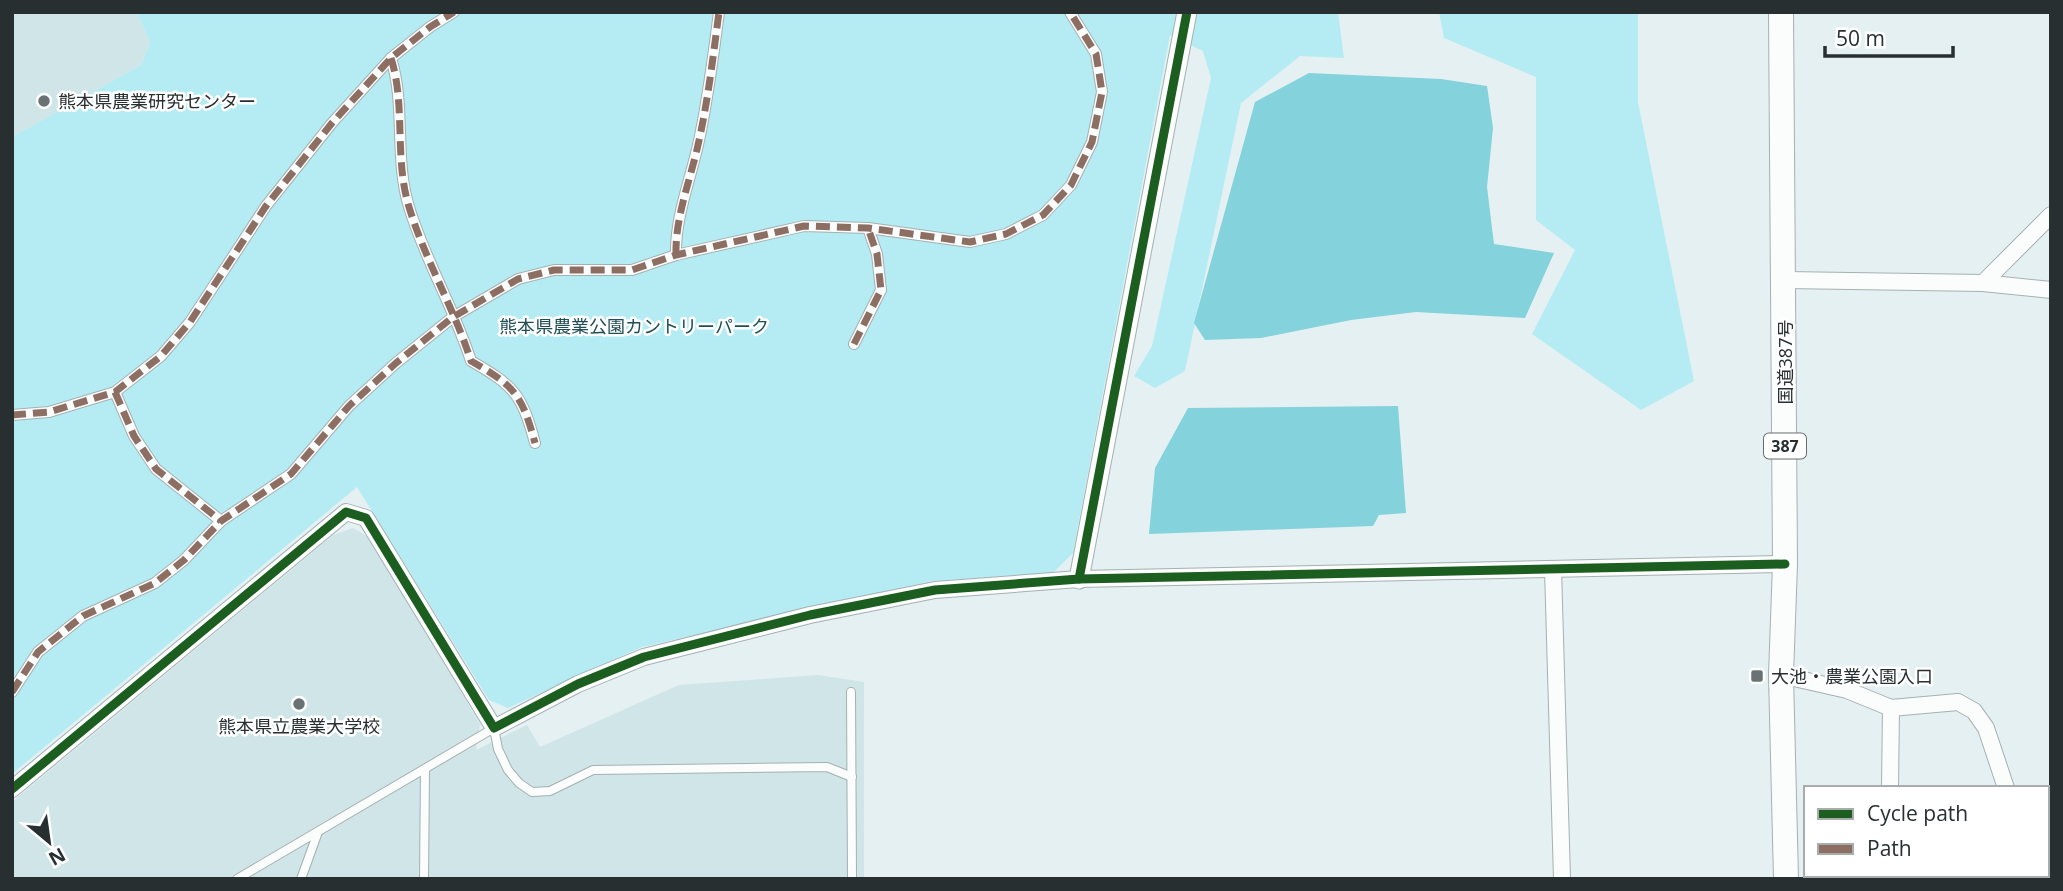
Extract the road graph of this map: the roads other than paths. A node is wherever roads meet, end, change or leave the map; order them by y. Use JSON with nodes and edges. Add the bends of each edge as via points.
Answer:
{"nodes":[{"id":1,"x":454,"y":12,"type":"edge"},
{"id":2,"x":719,"y":12,"type":"edge"},
{"id":3,"x":1070,"y":12,"type":"edge"},
{"id":4,"x":1187,"y":12,"type":"edge"},
{"id":5,"x":1781,"y":12,"type":"edge"},
{"id":6,"x":391,"y":58,"type":"junction"},
{"id":7,"x":2051,"y":215,"type":"edge"},
{"id":8,"x":868,"y":228,"type":"junction"},
{"id":9,"x":676,"y":255,"type":"junction"},
{"id":10,"x":1785,"y":280,"type":"junction"},
{"id":11,"x":1983,"y":283,"type":"junction"},
{"id":12,"x":2051,"y":290,"type":"edge"},
{"id":13,"x":453,"y":317,"type":"junction"},
{"id":14,"x":854,"y":344,"type":"dead end"},
{"id":15,"x":115,"y":392,"type":"junction"},
{"id":16,"x":12,"y":415,"type":"edge"},
{"id":17,"x":536,"y":443,"type":"dead end"},
{"id":18,"x":221,"y":521,"type":"junction"},
{"id":19,"x":1785,"y":564,"type":"junction"},
{"id":20,"x":1553,"y":569,"type":"junction"},
{"id":21,"x":1079,"y":579,"type":"junction"},
{"id":22,"x":1781,"y":675,"type":"junction"},
{"id":23,"x":12,"y":692,"type":"edge"},
{"id":24,"x":851,"y":692,"type":"dead end"},
{"id":25,"x":1891,"y":708,"type":"junction"},
{"id":26,"x":494,"y":728,"type":"junction"},
{"id":27,"x":425,"y":771,"type":"junction"},
{"id":28,"x":852,"y":777,"type":"junction"},
{"id":29,"x":1890,"y":786,"type":"edge"},
{"id":30,"x":2005,"y":786,"type":"edge"},
{"id":31,"x":12,"y":789,"type":"edge"},
{"id":32,"x":318,"y":831,"type":"junction"},
{"id":33,"x":237,"y":879,"type":"edge"},
{"id":34,"x":301,"y":879,"type":"edge"},
{"id":35,"x":424,"y":879,"type":"edge"},
{"id":36,"x":852,"y":879,"type":"edge"},
{"id":37,"x":1562,"y":879,"type":"edge"},
{"id":38,"x":1786,"y":879,"type":"edge"}],
"edges":[{"from":1,"to":6,"type":"street"},
{"from":2,"to":9,"type":"street","via":[[702,124],[676,232]]},
{"from":3,"to":8,"type":"street","via":[[1096,54],[1102,92],[1092,142],[1062,195],[1043,215],[1006,234],[970,242]]},
{"from":4,"to":21,"type":"street"},
{"from":5,"to":10,"type":"highway","name":"国道387号","number":"387"},
{"from":6,"to":13,"type":"street","via":[[398,82],[399,152],[408,206]]},
{"from":6,"to":15,"type":"street","via":[[265,206],[190,322],[161,356]]},
{"from":7,"to":11,"type":"street"},
{"from":8,"to":9,"type":"street","via":[[804,226]]},
{"from":8,"to":14,"type":"street","via":[[881,290]]},
{"from":9,"to":13,"type":"street","via":[[632,270],[554,270],[518,279]]},
{"from":10,"to":11,"type":"street"},
{"from":10,"to":19,"type":"highway","name":"国道387号","number":"387"},
{"from":11,"to":12,"type":"street"},
{"from":13,"to":17,"type":"street","via":[[471,361],[517,393]]},
{"from":13,"to":18,"type":"street","via":[[349,406],[291,474]]},
{"from":15,"to":16,"type":"street","via":[[49,412]]},
{"from":15,"to":18,"type":"street","via":[[134,436],[156,469]]},
{"from":18,"to":23,"type":"street","via":[[155,583],[83,616],[38,652]]},
{"from":19,"to":20,"type":"street"},
{"from":19,"to":22,"type":"highway","name":"国道387号","number":"387"},
{"from":20,"to":21,"type":"street"},
{"from":20,"to":37,"type":"street"},
{"from":21,"to":26,"type":"street","via":[[935,590],[810,615],[644,657],[578,684]]},
{"from":22,"to":25,"type":"street","via":[[1847,690]]},
{"from":22,"to":38,"type":"highway","name":"国道387号","number":"387"},
{"from":24,"to":28,"type":"lane"},
{"from":25,"to":29,"type":"street"},
{"from":25,"to":30,"type":"street","via":[[1958,702],[1974,711],[1986,728]]},
{"from":26,"to":27,"type":"lane"},
{"from":26,"to":28,"type":"lane","via":[[508,771],[532,792],[550,791],[593,770],[827,767]]},
{"from":26,"to":31,"type":"street","via":[[366,518],[346,512]]},
{"from":27,"to":32,"type":"lane"},
{"from":27,"to":35,"type":"lane"},
{"from":28,"to":36,"type":"lane"},
{"from":32,"to":33,"type":"lane"},
{"from":32,"to":34,"type":"lane"}]}
